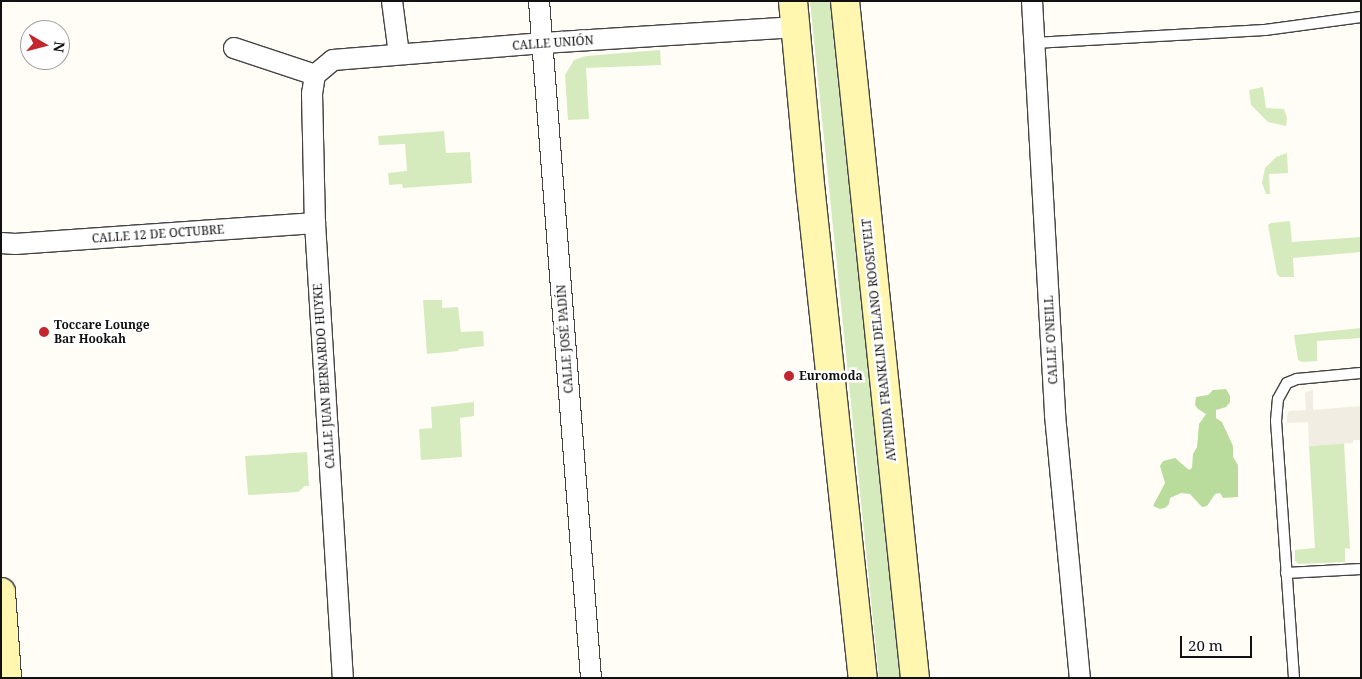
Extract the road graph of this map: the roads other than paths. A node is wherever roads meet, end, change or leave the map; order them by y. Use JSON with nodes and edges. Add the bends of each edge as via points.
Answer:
{"nodes":[{"id":1,"x":392,"y":1,"type":"edge"},
{"id":2,"x":539,"y":1,"type":"edge"},
{"id":3,"x":845,"y":1,"type":"edge"},
{"id":4,"x":1032,"y":1,"type":"edge"},
{"id":5,"x":795,"y":14,"type":"edge"},
{"id":6,"x":1361,"y":16,"type":"edge"},
{"id":7,"x":543,"y":43,"type":"junction"},
{"id":8,"x":1034,"y":43,"type":"junction"},
{"id":9,"x":234,"y":48,"type":"dead end"},
{"id":10,"x":399,"y":54,"type":"junction"},
{"id":11,"x":315,"y":75,"type":"junction"},
{"id":12,"x":315,"y":223,"type":"junction"},
{"id":13,"x":1,"y":243,"type":"edge"},
{"id":14,"x":1361,"y":373,"type":"edge"},
{"id":15,"x":1361,"y":569,"type":"edge"},
{"id":16,"x":1286,"y":573,"type":"junction"},
{"id":17,"x":1,"y":592,"type":"edge"},
{"id":18,"x":7,"y":678,"type":"edge"},
{"id":19,"x":343,"y":678,"type":"edge"},
{"id":20,"x":591,"y":678,"type":"edge"},
{"id":21,"x":863,"y":678,"type":"edge"},
{"id":22,"x":915,"y":678,"type":"edge"},
{"id":23,"x":1080,"y":678,"type":"edge"},
{"id":24,"x":1294,"y":678,"type":"edge"}],
"edges":[{"from":1,"to":10,"type":"street"},
{"from":2,"to":7,"type":"street","name":"CALLE JOSÉ PADÍN"},
{"from":3,"to":22,"type":"main road","name":"AVENIDA FRANKLIN DELANO ROOSEVELT"},
{"from":4,"to":8,"type":"street","name":"CALLE O'NEILL"},
{"from":5,"to":7,"type":"street","name":"CALLE UNIÓN"},
{"from":5,"to":21,"type":"main road"},
{"from":6,"to":8,"type":"lane","via":[[1265,30]]},
{"from":7,"to":10,"type":"street","name":"CALLE UNIÓN"},
{"from":7,"to":20,"type":"street","name":"CALLE JOSÉ PADÍN"},
{"from":8,"to":23,"type":"street","name":"CALLE O'NEILL","via":[[1055,415]]},
{"from":9,"to":11,"type":"street"},
{"from":10,"to":11,"type":"street","name":"CALLE UNIÓN","via":[[334,60]]},
{"from":11,"to":12,"type":"street","name":"CALLE JUAN BERNARDO HUYKE","via":[[312,93]]},
{"from":12,"to":13,"type":"street","name":"CALLE 12 DE OCTUBRE"},
{"from":12,"to":19,"type":"street","name":"CALLE JUAN BERNARDO HUYKE"},
{"from":14,"to":16,"type":"lane","via":[[1296,379],[1287,383],[1278,399],[1276,421]]},
{"from":15,"to":16,"type":"lane"},
{"from":16,"to":24,"type":"lane"},
{"from":17,"to":18,"type":"main road"}]}
